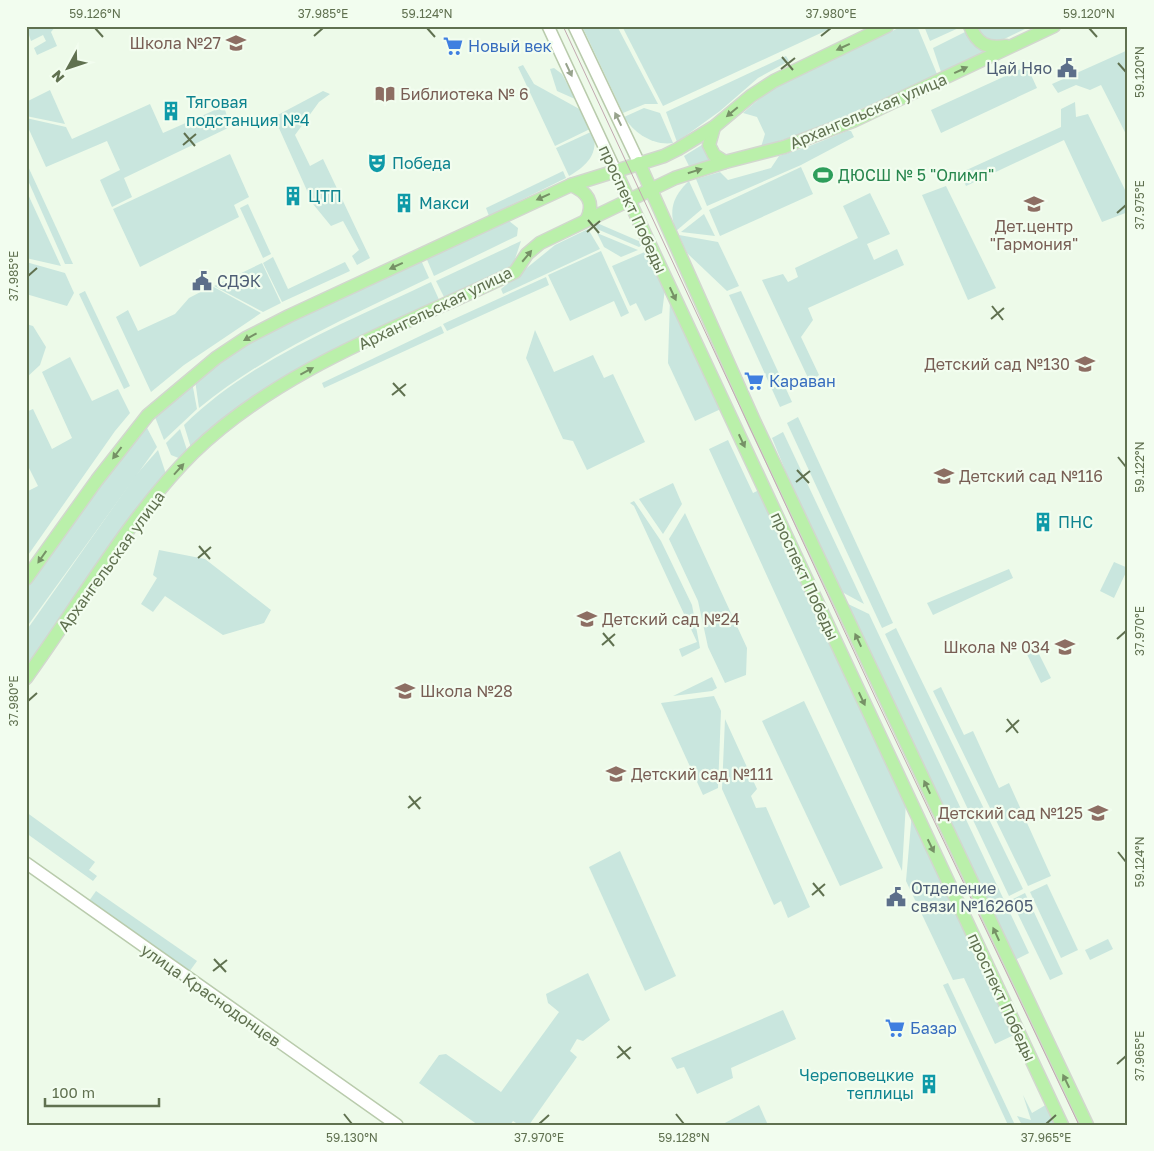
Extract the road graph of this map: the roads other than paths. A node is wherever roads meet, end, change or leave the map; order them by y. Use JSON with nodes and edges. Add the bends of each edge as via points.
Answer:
{"nodes":[{"id":1,"x":548,"y":26,"type":"edge"},
{"id":2,"x":574,"y":26,"type":"edge"},
{"id":3,"x":887,"y":26,"type":"edge"},
{"id":4,"x":970,"y":26,"type":"edge"},
{"id":5,"x":1054,"y":26,"type":"edge"},
{"id":6,"x":1019,"y":43,"type":"junction"},
{"id":7,"x":714,"y":127,"type":"junction"},
{"id":8,"x":725,"y":162,"type":"junction"},
{"id":9,"x":638,"y":163,"type":"junction"},
{"id":10,"x":615,"y":170,"type":"junction"},
{"id":11,"x":572,"y":185,"type":"junction"},
{"id":12,"x":650,"y":190,"type":"junction"},
{"id":13,"x":629,"y":200,"type":"junction"},
{"id":14,"x":587,"y":219,"type":"junction"},
{"id":15,"x":26,"y":579,"type":"edge"},
{"id":16,"x":26,"y":678,"type":"edge"},
{"id":17,"x":26,"y":863,"type":"edge"},
{"id":18,"x":397,"y":1125,"type":"edge"},
{"id":19,"x":1062,"y":1125,"type":"edge"},
{"id":20,"x":1087,"y":1125,"type":"edge"}],
"edges":[{"from":1,"to":10,"type":"main road","name":"проспект Победы","one_way":true},
{"from":9,"to":2,"type":"main road","name":"проспект Победы","one_way":true},
{"from":3,"to":7,"type":"main road","one_way":true,"via":[[774,81]]},
{"from":4,"to":6,"type":"main road","via":[[979,42],[986,46],[994,48]]},
{"from":5,"to":6,"type":"main road","name":"Архангельская улица"},
{"from":8,"to":6,"type":"main road","name":"Архангельская улица","one_way":true,"via":[[762,154],[820,134]]},
{"from":7,"to":8,"type":"main road","via":[[709,145],[714,155]]},
{"from":7,"to":9,"type":"main road","via":[[678,149]]},
{"from":12,"to":8,"type":"main road","name":"Архангельская улица","one_way":true},
{"from":9,"to":10,"type":"main road"},
{"from":9,"to":12,"type":"main road","name":"проспект Победы"},
{"from":10,"to":11,"type":"main road"},
{"from":10,"to":13,"type":"main road","name":"проспект Победы"},
{"from":11,"to":14,"type":"main road","via":[[583,190],[590,199],[591,211]]},
{"from":11,"to":15,"type":"main road","one_way":true,"via":[[289,316],[216,358],[148,415]]},
{"from":12,"to":13,"type":"main road","name":"Архангельская улица"},
{"from":20,"to":12,"type":"main road","name":"проспект Победы","one_way":true,"via":[[744,399]]},
{"from":13,"to":14,"type":"main road","name":"Архангельская улица"},
{"from":13,"to":19,"type":"main road","name":"проспект Победы","one_way":true},
{"from":16,"to":14,"type":"main road","name":"Архангельская улица","one_way":true,"via":[[143,512],[192,454],[211,437],[276,388],[340,354],[515,272],[527,254],[540,243]]},
{"from":17,"to":18,"type":"main road","name":"улица Краснодонцев"}]}
